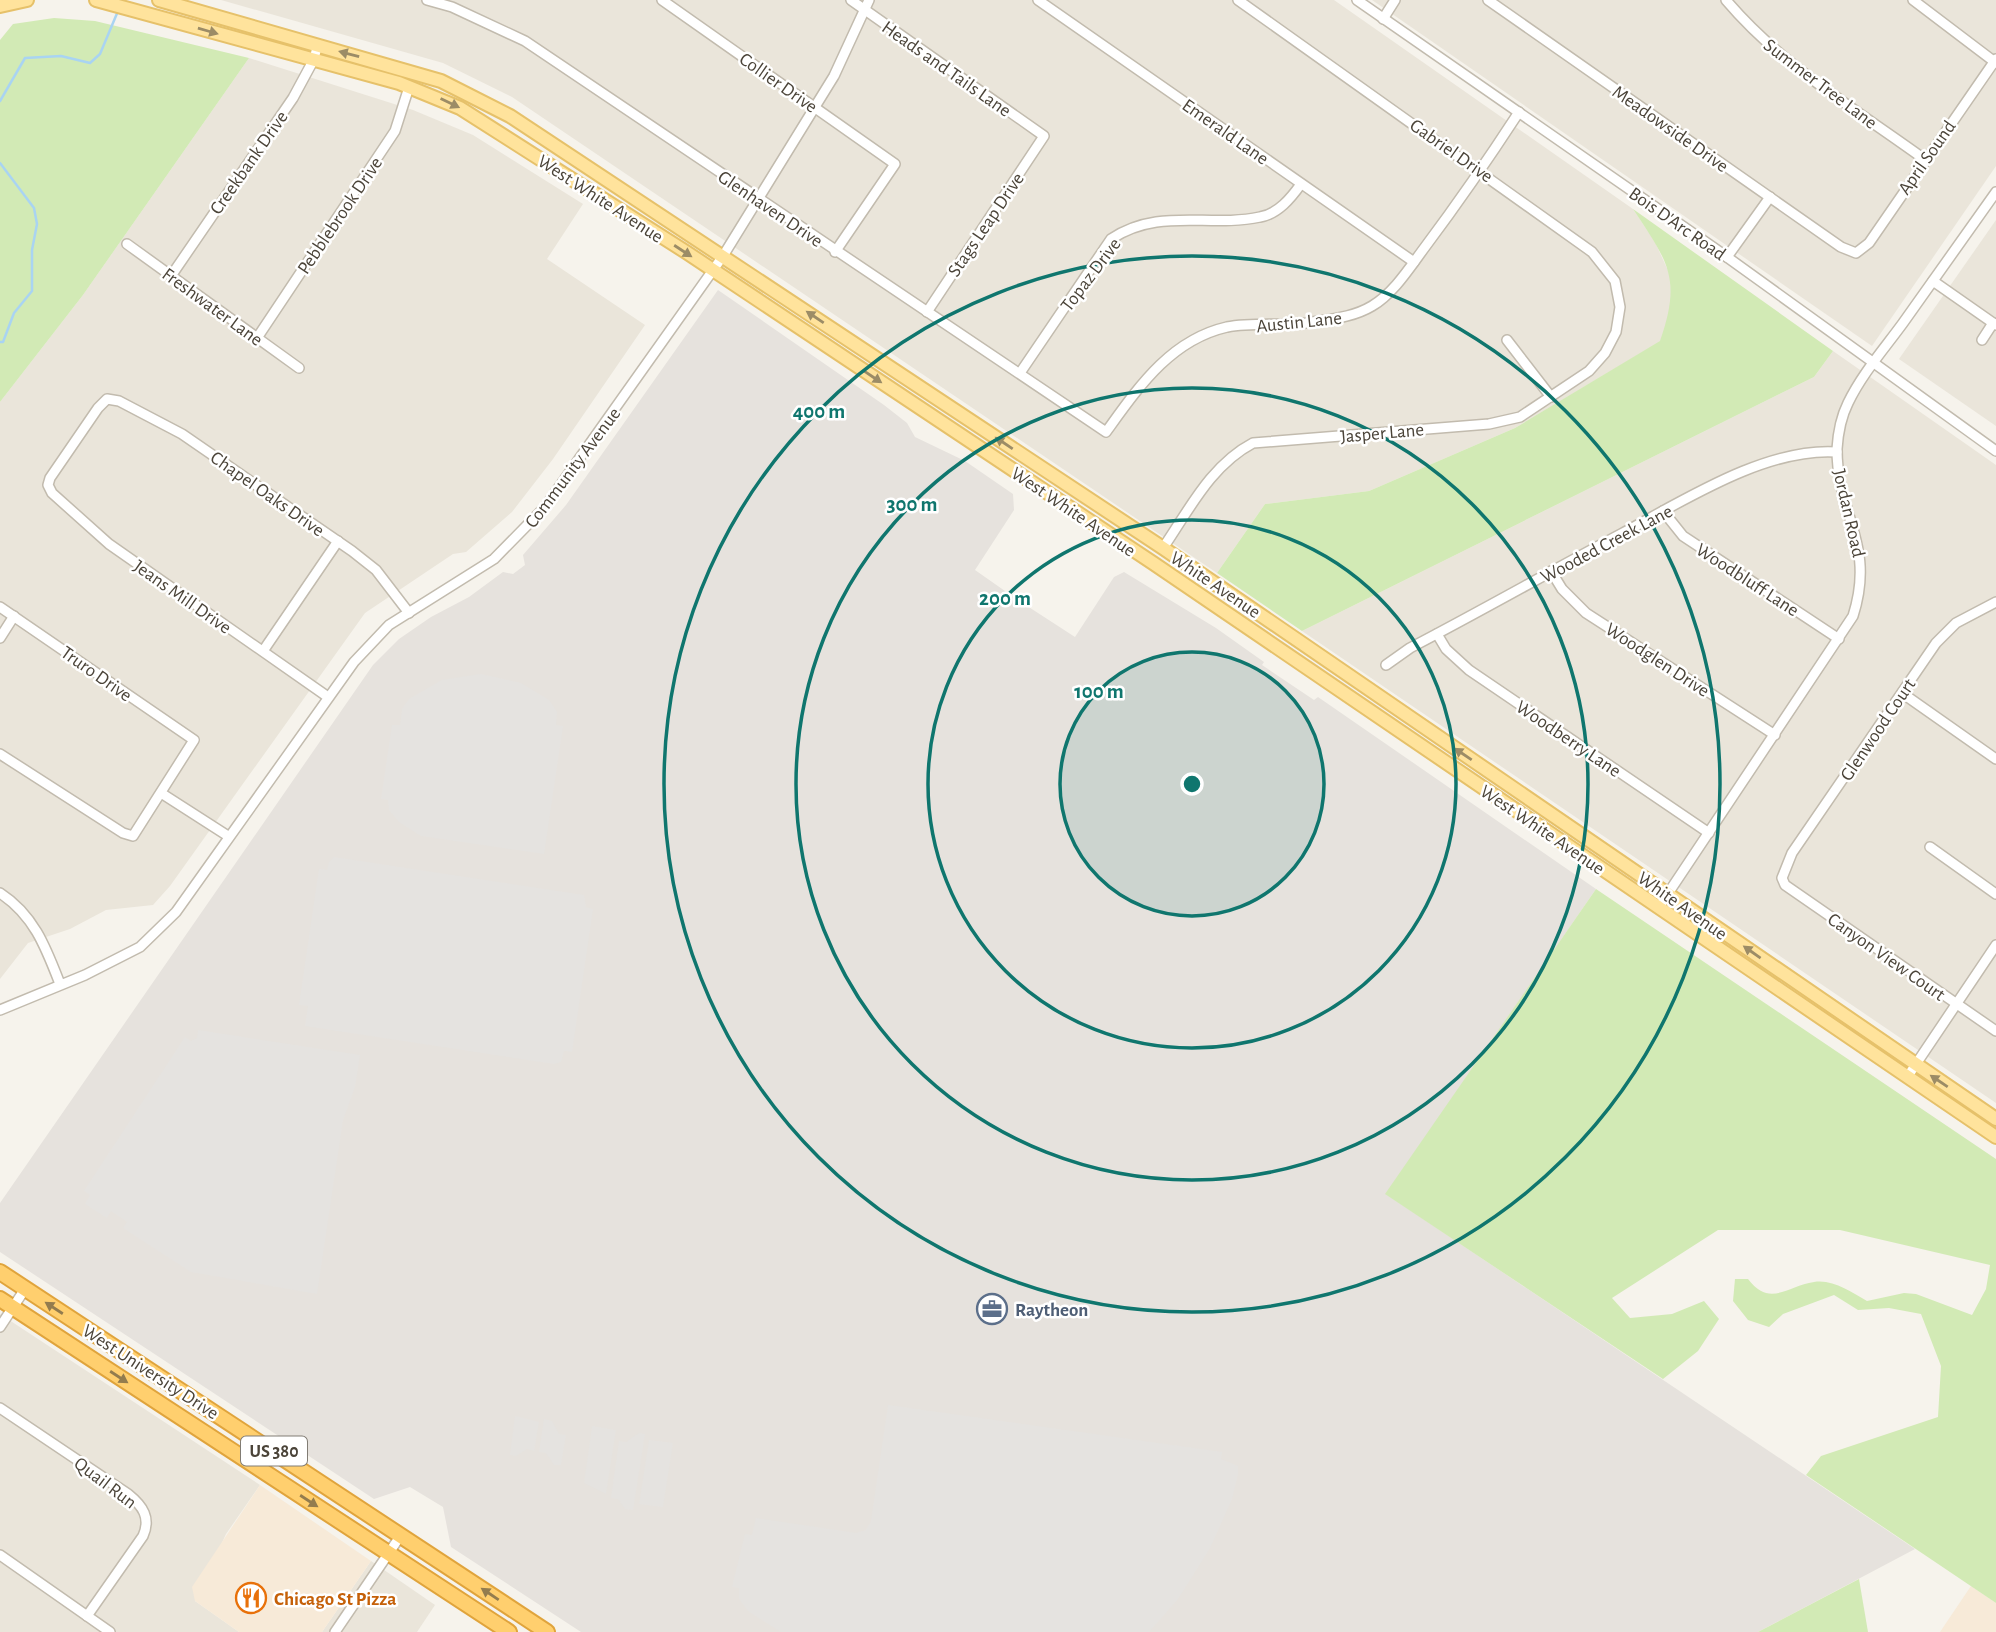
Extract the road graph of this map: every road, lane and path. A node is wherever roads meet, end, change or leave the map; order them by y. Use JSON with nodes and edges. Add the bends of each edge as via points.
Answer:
{"nodes":[{"id":1,"x":27,"y":0,"type":"edge"},
{"id":2,"x":98,"y":0,"type":"edge"},
{"id":3,"x":159,"y":0,"type":"edge"},
{"id":4,"x":427,"y":0,"type":"edge"},
{"id":5,"x":662,"y":0,"type":"edge"},
{"id":6,"x":851,"y":0,"type":"edge"},
{"id":7,"x":869,"y":0,"type":"edge"},
{"id":8,"x":1038,"y":0,"type":"edge"},
{"id":9,"x":1238,"y":0,"type":"edge"},
{"id":10,"x":1357,"y":0,"type":"edge"},
{"id":11,"x":1395,"y":0,"type":"edge"},
{"id":12,"x":1488,"y":0,"type":"edge"},
{"id":13,"x":1726,"y":0,"type":"edge"},
{"id":14,"x":1913,"y":0,"type":"edge"},
{"id":15,"x":0,"y":6,"type":"edge"},
{"id":16,"x":865,"y":10,"type":"junction"},
{"id":17,"x":1383,"y":19,"type":"junction"},
{"id":18,"x":251,"y":27,"type":"junction"},
{"id":19,"x":248,"y":42,"type":"junction"},
{"id":20,"x":317,"y":45,"type":"junction"},
{"id":21,"x":313,"y":61,"type":"junction"},
{"id":22,"x":1995,"y":61,"type":"edge"},
{"id":23,"x":410,"y":87,"type":"junction"},
{"id":24,"x":815,"y":107,"type":"junction"},
{"id":25,"x":1519,"y":112,"type":"junction"},
{"id":26,"x":1044,"y":136,"type":"joint"},
{"id":27,"x":1924,"y":159,"type":"junction"},
{"id":28,"x":1481,"y":171,"type":"junction"},
{"id":29,"x":1301,"y":184,"type":"junction"},
{"id":30,"x":1996,"y":192,"type":"edge"},
{"id":31,"x":1770,"y":197,"type":"junction"},
{"id":32,"x":757,"y":200,"type":"junction"},
{"id":33,"x":127,"y":244,"type":"dead end"},
{"id":34,"x":835,"y":251,"type":"junction"},
{"id":35,"x":1856,"y":253,"type":"joint"},
{"id":36,"x":723,"y":256,"type":"junction"},
{"id":37,"x":1727,"y":257,"type":"junction"},
{"id":38,"x":1413,"y":262,"type":"junction"},
{"id":39,"x":712,"y":270,"type":"junction"},
{"id":40,"x":170,"y":276,"type":"junction"},
{"id":41,"x":1933,"y":281,"type":"junction"},
{"id":42,"x":927,"y":312,"type":"junction"},
{"id":43,"x":1995,"y":324,"type":"edge"},
{"id":44,"x":1616,"y":332,"type":"joint"},
{"id":45,"x":257,"y":338,"type":"junction"},
{"id":46,"x":1507,"y":340,"type":"dead end"},
{"id":47,"x":1982,"y":340,"type":"dead end"},
{"id":48,"x":1875,"y":362,"type":"junction"},
{"id":49,"x":299,"y":368,"type":"dead end"},
{"id":50,"x":1020,"y":373,"type":"junction"},
{"id":51,"x":1551,"y":397,"type":"junction"},
{"id":52,"x":1106,"y":432,"type":"joint"},
{"id":53,"x":1996,"y":451,"type":"edge"},
{"id":54,"x":1837,"y":452,"type":"junction"},
{"id":55,"x":48,"y":485,"type":"joint"},
{"id":56,"x":1663,"y":511,"type":"junction"},
{"id":57,"x":338,"y":541,"type":"junction"},
{"id":58,"x":1163,"y":548,"type":"junction"},
{"id":59,"x":1153,"y":563,"type":"junction"},
{"id":60,"x":1551,"y":571,"type":"junction"},
{"id":61,"x":1996,"y":602,"type":"edge"},
{"id":62,"x":0,"y":607,"type":"edge"},
{"id":63,"x":409,"y":613,"type":"junction"},
{"id":64,"x":14,"y":616,"type":"junction"},
{"id":65,"x":1437,"y":634,"type":"junction"},
{"id":66,"x":0,"y":638,"type":"edge"},
{"id":67,"x":1839,"y":639,"type":"junction"},
{"id":68,"x":262,"y":651,"type":"junction"},
{"id":69,"x":1386,"y":665,"type":"dead end"},
{"id":70,"x":1902,"y":693,"type":"junction"},
{"id":71,"x":328,"y":696,"type":"junction"},
{"id":72,"x":1775,"y":735,"type":"junction"},
{"id":73,"x":0,"y":754,"type":"edge"},
{"id":74,"x":1996,"y":760,"type":"edge"},
{"id":75,"x":162,"y":793,"type":"junction"},
{"id":76,"x":1709,"y":833,"type":"junction"},
{"id":77,"x":228,"y":836,"type":"junction"},
{"id":78,"x":1930,"y":846,"type":"dead end"},
{"id":79,"x":1782,"y":878,"type":"joint"},
{"id":80,"x":0,"y":893,"type":"edge"},
{"id":81,"x":1668,"y":894,"type":"junction"},
{"id":82,"x":1996,"y":894,"type":"edge"},
{"id":83,"x":1659,"y":907,"type":"junction"},
{"id":84,"x":1996,"y":945,"type":"edge"},
{"id":85,"x":60,"y":984,"type":"junction"},
{"id":86,"x":1956,"y":1004,"type":"junction"},
{"id":87,"x":0,"y":1010,"type":"edge"},
{"id":88,"x":1996,"y":1031,"type":"edge"},
{"id":89,"x":1911,"y":1071,"type":"junction"},
{"id":90,"x":1996,"y":1119,"type":"edge"},
{"id":91,"x":1996,"y":1137,"type":"edge"},
{"id":92,"x":0,"y":1272,"type":"edge"},
{"id":93,"x":25,"y":1289,"type":"junction"},
{"id":94,"x":0,"y":1299,"type":"edge"},
{"id":95,"x":13,"y":1308,"type":"junction"},
{"id":96,"x":0,"y":1326,"type":"edge"},
{"id":97,"x":0,"y":1408,"type":"edge"},
{"id":98,"x":401,"y":1535,"type":"junction"},
{"id":99,"x":388,"y":1553,"type":"junction"},
{"id":100,"x":0,"y":1555,"type":"edge"},
{"id":101,"x":87,"y":1616,"type":"junction"},
{"id":102,"x":110,"y":1632,"type":"edge"},
{"id":103,"x":335,"y":1632,"type":"edge"},
{"id":104,"x":509,"y":1632,"type":"edge"},
{"id":105,"x":547,"y":1632,"type":"edge"}],
"edges":[{"from":1,"to":15,"type":"main road"},
{"from":2,"to":19,"type":"main road","name":"West White Avenue","one_way":true},
{"from":3,"to":18,"type":"main road","name":"West White Avenue"},
{"from":4,"to":32,"type":"street","name":"Glenhaven Drive","via":[[525,41]]},
{"from":5,"to":24,"type":"street","name":"Collier Drive"},
{"from":6,"to":16,"type":"street","name":"Heads and Tails Lane"},
{"from":7,"to":16,"type":"street","name":"Community Avenue"},
{"from":8,"to":29,"type":"street","name":"Emerald Lane"},
{"from":9,"to":28,"type":"street","name":"Gabriel Drive"},
{"from":10,"to":17,"type":"street","name":"Bois D'Arc Road"},
{"from":11,"to":17,"type":"street"},
{"from":12,"to":31,"type":"street","name":"Meadowside Drive"},
{"from":13,"to":27,"type":"street","name":"Summer Tree Lane","via":[[1783,58]]},
{"from":14,"to":22,"type":"street"},
{"from":16,"to":24,"type":"street","name":"Community Avenue"},
{"from":16,"to":26,"type":"street","name":"Heads and Tails Lane"},
{"from":17,"to":25,"type":"street","name":"Bois D'Arc Road"},
{"from":18,"to":19,"type":"main road"},
{"from":18,"to":20,"type":"main road","name":"West White Avenue"},
{"from":19,"to":21,"type":"main road","name":"West White Avenue"},
{"from":20,"to":21,"type":"street","name":"Creekbank Drive"},
{"from":36,"to":20,"type":"main road","name":"West White Avenue","one_way":true,"via":[[510,116],[410,71]]},
{"from":21,"to":23,"type":"main road","name":"West White Avenue"},
{"from":21,"to":40,"type":"street","name":"Creekbank Drive","via":[[293,98]]},
{"from":22,"to":27,"type":"street","name":"April Sound"},
{"from":23,"to":39,"type":"main road","name":"West White Avenue","one_way":true,"via":[[448,102],[500,132]]},
{"from":23,"to":45,"type":"street","name":"Pebblebrook Drive","via":[[395,131]]},
{"from":24,"to":32,"type":"street","name":"Community Avenue"},
{"from":24,"to":34,"type":"street","name":"Collier Drive","via":[[895,164]]},
{"from":25,"to":28,"type":"street","name":"Austin Lane"},
{"from":25,"to":37,"type":"street","name":"Bois D'Arc Road"},
{"from":26,"to":42,"type":"street","name":"Stags Leap Drive"},
{"from":27,"to":35,"type":"street","name":"April Sound","via":[[1869,243]]},
{"from":28,"to":38,"type":"street","name":"Austin Lane"},
{"from":28,"to":44,"type":"street","name":"Gabriel Drive","via":[[1592,252],[1615,281],[1620,307]]},
{"from":29,"to":38,"type":"street","name":"Emerald Lane"},
{"from":29,"to":50,"type":"street","name":"Topaz Drive","via":[[1290,200],[1260,217],[1160,220],[1130,226],[1111,239]]},
{"from":30,"to":41,"type":"street","name":"Jordan Road"},
{"from":31,"to":35,"type":"street","name":"Meadowside Drive"},
{"from":31,"to":37,"type":"street"},
{"from":32,"to":34,"type":"street","name":"Glenhaven Drive"},
{"from":32,"to":36,"type":"street","name":"Community Avenue"},
{"from":33,"to":40,"type":"street","name":"Freshwater Lane"},
{"from":34,"to":42,"type":"street","name":"Glenhaven Drive"},
{"from":36,"to":39,"type":"street","name":"Community Avenue"},
{"from":58,"to":36,"type":"main road","name":"West White Avenue","one_way":true},
{"from":37,"to":48,"type":"street","name":"Bois D'Arc Road"},
{"from":38,"to":52,"type":"street","name":"Austin Lane","via":[[1374,306],[1351,316],[1284,326],[1228,327],[1179,349],[1156,367]]},
{"from":39,"to":59,"type":"main road","name":"West White Avenue","one_way":true},
{"from":39,"to":63,"type":"street","name":"Community Avenue","via":[[531,524],[469,577]]},
{"from":40,"to":45,"type":"street","name":"Freshwater Lane"},
{"from":41,"to":43,"type":"street"},
{"from":41,"to":48,"type":"street","name":"Jordan Road"},
{"from":42,"to":50,"type":"street","name":"Glenhaven Drive"},
{"from":43,"to":47,"type":"street"},
{"from":44,"to":51,"type":"street","name":"Jasper Lane","via":[[1589,371]]},
{"from":45,"to":49,"type":"street","name":"Freshwater Lane"},
{"from":46,"to":51,"type":"street"},
{"from":48,"to":53,"type":"street","name":"Bois D'Arc Road"},
{"from":48,"to":54,"type":"street","name":"Jordan Road","via":[[1848,403]]},
{"from":50,"to":52,"type":"street","name":"Glenhaven Drive"},
{"from":51,"to":58,"type":"street","name":"Jasper Lane","via":[[1520,418],[1489,424],[1253,443],[1230,455]]},
{"from":54,"to":56,"type":"street","name":"Wooded Creek Lane","via":[[1817,450],[1773,460]]},
{"from":54,"to":67,"type":"street","name":"Jordan Road","via":[[1862,575],[1853,616]]},
{"from":55,"to":57,"type":"street","name":"Chapel Oaks Drive","via":[[107,399],[118,401],[182,434]]},
{"from":55,"to":68,"type":"street","name":"Jeans Mill Drive","via":[[109,544]]},
{"from":56,"to":60,"type":"street","name":"Wooded Creek Lane"},
{"from":56,"to":67,"type":"street","name":"Woodbluff Lane","via":[[1683,536]]},
{"from":57,"to":63,"type":"street","name":"Chapel Oaks Drive","via":[[376,570]]},
{"from":57,"to":68,"type":"street"},
{"from":58,"to":59,"type":"main road"},
{"from":81,"to":58,"type":"main road","name":"White Avenue","one_way":true},
{"from":59,"to":83,"type":"main road","name":"West White Avenue"},
{"from":60,"to":65,"type":"street","name":"Wooded Creek Lane"},
{"from":60,"to":72,"type":"street","name":"Woodglen Drive","via":[[1586,613]]},
{"from":61,"to":70,"type":"street","name":"Glenwood Court","via":[[1946,631]]},
{"from":62,"to":64,"type":"street","name":"Truro Drive"},
{"from":63,"to":71,"type":"street","name":"Community Avenue","via":[[389,625]]},
{"from":64,"to":66,"type":"street"},
{"from":64,"to":75,"type":"street","name":"Truro Drive","via":[[194,740]]},
{"from":65,"to":69,"type":"street","name":"Wooded Creek Lane"},
{"from":65,"to":76,"type":"street","name":"Woodberry Lane","via":[[1469,670]]},
{"from":67,"to":72,"type":"street","name":"Jordan Road"},
{"from":68,"to":71,"type":"street","name":"Jeans Mill Drive"},
{"from":70,"to":74,"type":"street"},
{"from":70,"to":79,"type":"street","name":"Glenwood Court","via":[[1791,853]]},
{"from":71,"to":77,"type":"street","name":"Community Avenue"},
{"from":72,"to":76,"type":"street","name":"Jordan Road"},
{"from":73,"to":75,"type":"street","via":[[133,836]]},
{"from":75,"to":77,"type":"street"},
{"from":76,"to":81,"type":"street","name":"Jordan Road"},
{"from":77,"to":85,"type":"street","name":"Community Avenue","via":[[176,912],[140,947]]},
{"from":78,"to":82,"type":"street"},
{"from":79,"to":86,"type":"street","name":"Canyon View Court","via":[[1785,885]]},
{"from":80,"to":85,"type":"street","via":[[20,909],[41,937]]},
{"from":81,"to":83,"type":"street","name":"Jordan Road"},
{"from":89,"to":81,"type":"main road","name":"White Avenue","one_way":true},
{"from":83,"to":89,"type":"main road","name":"West White Avenue"},
{"from":84,"to":86,"type":"street"},
{"from":85,"to":87,"type":"street","name":"Community Avenue"},
{"from":86,"to":88,"type":"street","name":"Canyon View Court"},
{"from":86,"to":89,"type":"street"},
{"from":90,"to":89,"type":"main road","name":"White Avenue","one_way":true},
{"from":89,"to":91,"type":"main road","name":"West White Avenue"},
{"from":92,"to":93,"type":"highway","name":"West University Drive","number":"US 380"},
{"from":93,"to":95,"type":"street"},
{"from":98,"to":93,"type":"highway","name":"West University Drive","number":"US 380","one_way":true},
{"from":94,"to":95,"type":"highway","name":"West University Drive","number":"US 380"},
{"from":95,"to":96,"type":"street"},
{"from":95,"to":99,"type":"highway","name":"West University Drive","number":"US 380","one_way":true},
{"from":97,"to":101,"type":"street","name":"Quail Run","via":[[128,1494],[145,1513],[143,1536]]},
{"from":98,"to":99,"type":"street"},
{"from":105,"to":98,"type":"highway","name":"West University Drive","number":"US 380","one_way":true},
{"from":99,"to":103,"type":"street"},
{"from":99,"to":104,"type":"highway","name":"West University Drive","number":"US 380"},
{"from":100,"to":101,"type":"street"},
{"from":101,"to":102,"type":"street"}]}
